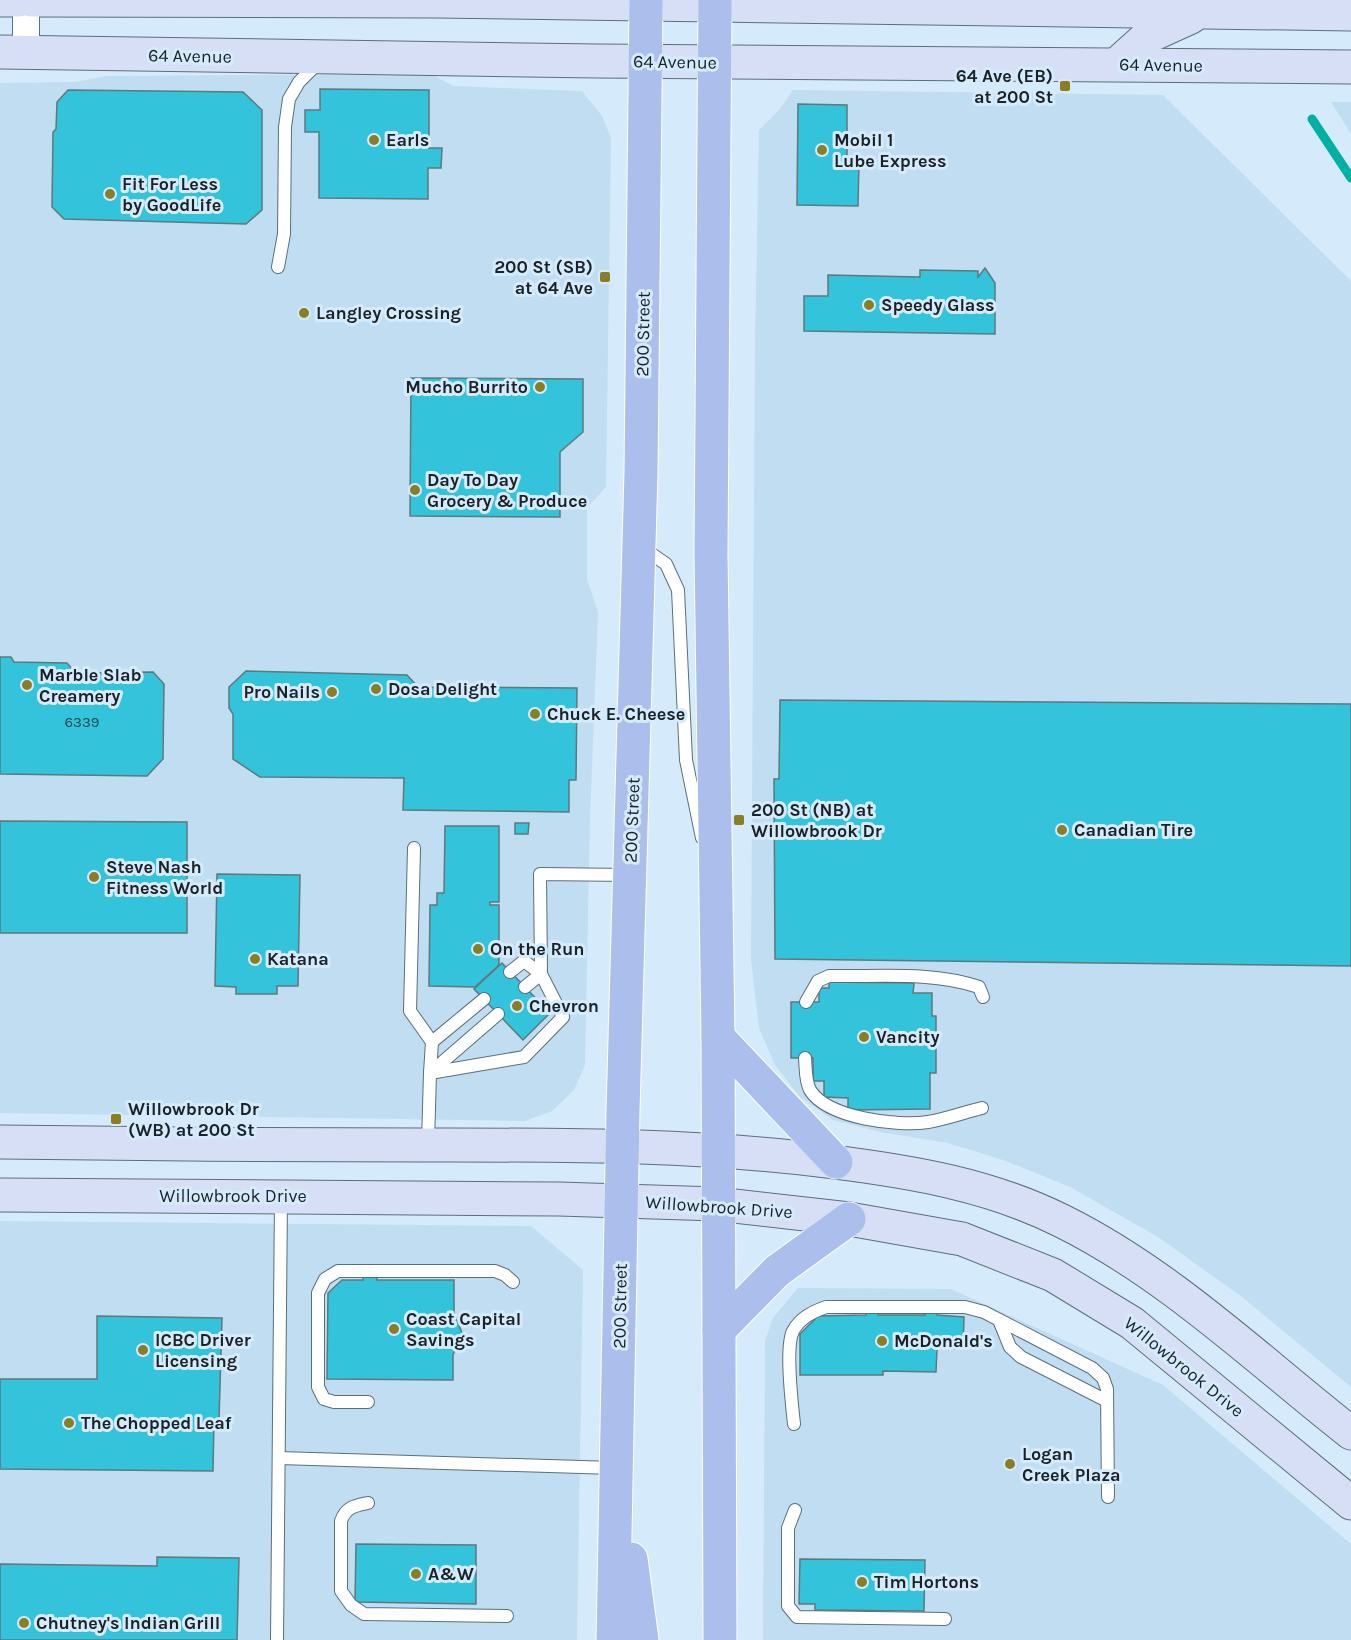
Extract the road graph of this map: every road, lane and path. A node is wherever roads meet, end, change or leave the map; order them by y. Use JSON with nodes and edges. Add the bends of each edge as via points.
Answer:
{"nodes":[{"id":1,"x":0,"y":0,"type":"edge"},
{"id":2,"x":18,"y":0,"type":"edge"},
{"id":3,"x":26,"y":0,"type":"edge"},
{"id":4,"x":31,"y":0,"type":"edge"},
{"id":5,"x":646,"y":3,"type":"edge"},
{"id":6,"x":715,"y":3,"type":"edge"},
{"id":7,"x":1198,"y":13,"type":"junction"},
{"id":8,"x":1351,"y":14,"type":"edge"},
{"id":9,"x":13,"y":53,"type":"edge"},
{"id":10,"x":323,"y":58,"type":"junction"},
{"id":11,"x":646,"y":62,"type":"junction"},
{"id":12,"x":715,"y":62,"type":"junction"},
{"id":13,"x":1117,"y":64,"type":"junction"},
{"id":14,"x":1351,"y":67,"type":"edge"},
{"id":15,"x":278,"y":267,"type":"dead end"},
{"id":16,"x":639,"y":544,"type":"junction"},
{"id":17,"x":414,"y":848,"type":"dead end"},
{"id":18,"x":630,"y":875,"type":"junction"},
{"id":19,"x":717,"y":910,"type":"junction"},
{"id":20,"x":510,"y":972,"type":"dead end"},
{"id":21,"x":541,"y":974,"type":"junction"},
{"id":22,"x":525,"y":987,"type":"dead end"},
{"id":23,"x":983,"y":997,"type":"dead end"},
{"id":24,"x":484,"y":999,"type":"dead end"},
{"id":25,"x":806,"y":1002,"type":"dead end"},
{"id":26,"x":498,"y":1014,"type":"dead end"},
{"id":27,"x":718,"y":1037,"type":"junction"},
{"id":28,"x":432,"y":1042,"type":"junction"},
{"id":29,"x":805,"y":1058,"type":"dead end"},
{"id":30,"x":430,"y":1073,"type":"junction"},
{"id":31,"x":982,"y":1108,"type":"dead end"},
{"id":32,"x":0,"y":1142,"type":"edge"},
{"id":33,"x":428,"y":1145,"type":"junction"},
{"id":34,"x":622,"y":1147,"type":"junction"},
{"id":35,"x":718,"y":1151,"type":"junction"},
{"id":36,"x":836,"y":1162,"type":"junction"},
{"id":37,"x":0,"y":1195,"type":"edge"},
{"id":38,"x":281,"y":1196,"type":"junction"},
{"id":39,"x":621,"y":1200,"type":"junction"},
{"id":40,"x":717,"y":1204,"type":"junction"},
{"id":41,"x":849,"y":1219,"type":"junction"},
{"id":42,"x":513,"y":1282,"type":"dead end"},
{"id":43,"x":999,"y":1320,"type":"junction"},
{"id":44,"x":718,"y":1330,"type":"junction"},
{"id":45,"x":1107,"y":1401,"type":"junction"},
{"id":46,"x":368,"y":1402,"type":"dead end"},
{"id":47,"x":794,"y":1424,"type":"dead end"},
{"id":48,"x":1351,"y":1433,"type":"edge"},
{"id":49,"x":279,"y":1458,"type":"junction"},
{"id":50,"x":618,"y":1468,"type":"junction"},
{"id":51,"x":1108,"y":1497,"type":"dead end"},
{"id":52,"x":368,"y":1503,"type":"dead end"},
{"id":53,"x":1351,"y":1503,"type":"edge"},
{"id":54,"x":795,"y":1510,"type":"dead end"},
{"id":55,"x":507,"y":1616,"type":"dead end"},
{"id":56,"x":945,"y":1619,"type":"dead end"},
{"id":57,"x":277,"y":1640,"type":"edge"},
{"id":58,"x":613,"y":1640,"type":"edge"},
{"id":59,"x":642,"y":1640,"type":"edge"},
{"id":60,"x":720,"y":1640,"type":"edge"}],
"edges":[{"from":1,"to":2,"type":"main road"},
{"from":3,"to":9,"type":"street"},
{"from":4,"to":5,"type":"main road"},
{"from":5,"to":6,"type":"main road"},
{"from":5,"to":11,"type":"main road","name":"200 Street"},
{"from":6,"to":7,"type":"main road"},
{"from":6,"to":12,"type":"main road"},
{"from":7,"to":8,"type":"main road"},
{"from":7,"to":13,"type":"main road","via":[[1148,38]]},
{"from":9,"to":10,"type":"main road","name":"64 Avenue"},
{"from":10,"to":11,"type":"main road","name":"64 Avenue"},
{"from":10,"to":15,"type":"lane","via":[[299,82],[289,99],[284,234]]},
{"from":11,"to":12,"type":"main road","name":"64 Avenue"},
{"from":11,"to":16,"type":"main road","name":"200 Street"},
{"from":12,"to":13,"type":"main road","name":"64 Avenue"},
{"from":12,"to":19,"type":"main road","via":[[711,554]]},
{"from":13,"to":14,"type":"main road","name":"64 Avenue"},
{"from":16,"to":18,"type":"main road","name":"200 Street"},
{"from":16,"to":19,"type":"lane","via":[[666,564],[678,590],[686,760]]},
{"from":17,"to":28,"type":"lane","via":[[410,1011]]},
{"from":18,"to":21,"type":"lane","via":[[540,874]]},
{"from":18,"to":34,"type":"main road","name":"200 Street"},
{"from":19,"to":27,"type":"main road"},
{"from":20,"to":21,"type":"lane","via":[[524,961]]},
{"from":21,"to":22,"type":"lane"},
{"from":21,"to":30,"type":"lane","via":[[563,1017],[524,1057]]},
{"from":23,"to":25,"type":"lane","via":[[979,987],[967,983],[829,976],[818,981]]},
{"from":24,"to":28,"type":"lane"},
{"from":26,"to":30,"type":"lane"},
{"from":27,"to":35,"type":"main road"},
{"from":27,"to":36,"type":"main road"},
{"from":28,"to":30,"type":"lane"},
{"from":29,"to":31,"type":"lane","via":[[806,1081],[811,1092],[847,1115],[879,1121],[927,1122]]},
{"from":30,"to":33,"type":"lane"},
{"from":32,"to":33,"type":"main road"},
{"from":33,"to":34,"type":"main road"},
{"from":34,"to":35,"type":"main road"},
{"from":34,"to":39,"type":"main road","name":"200 Street"},
{"from":35,"to":36,"type":"main road"},
{"from":35,"to":40,"type":"main road"},
{"from":36,"to":48,"type":"main road","via":[[889,1168],[980,1188],[1070,1225],[1155,1275]]},
{"from":37,"to":38,"type":"main road","name":"Willowbrook Drive"},
{"from":38,"to":39,"type":"main road","name":"Willowbrook Drive"},
{"from":38,"to":49,"type":"lane"},
{"from":39,"to":40,"type":"main road","name":"Willowbrook Drive"},
{"from":39,"to":50,"type":"main road","name":"200 Street"},
{"from":40,"to":41,"type":"main road","name":"Willowbrook Drive"},
{"from":40,"to":44,"type":"main road"},
{"from":41,"to":44,"type":"main road","via":[[777,1271]]},
{"from":41,"to":53,"type":"main road","name":"Willowbrook Drive","via":[[962,1239],[1053,1275],[1092,1297],[1132,1323]]},
{"from":42,"to":46,"type":"lane","via":[[495,1271],[338,1271],[325,1279],[318,1293],[318,1387],[324,1399]]},
{"from":43,"to":45,"type":"lane","via":[[1010,1347],[1021,1356]]},
{"from":43,"to":45,"type":"lane","via":[[1092,1368],[1103,1378]]},
{"from":43,"to":47,"type":"lane","via":[[965,1307],[826,1307],[813,1311],[791,1333]]},
{"from":44,"to":60,"type":"main road"},
{"from":45,"to":51,"type":"lane"},
{"from":49,"to":50,"type":"lane"},
{"from":49,"to":57,"type":"lane"},
{"from":50,"to":58,"type":"main road","name":"200 Street"},
{"from":50,"to":59,"type":"main road"},
{"from":52,"to":55,"type":"lane","via":[[351,1506],[340,1521],[341,1591],[351,1605],[364,1614]]},
{"from":54,"to":56,"type":"lane","via":[[788,1528],[788,1606],[797,1617]]}]}
